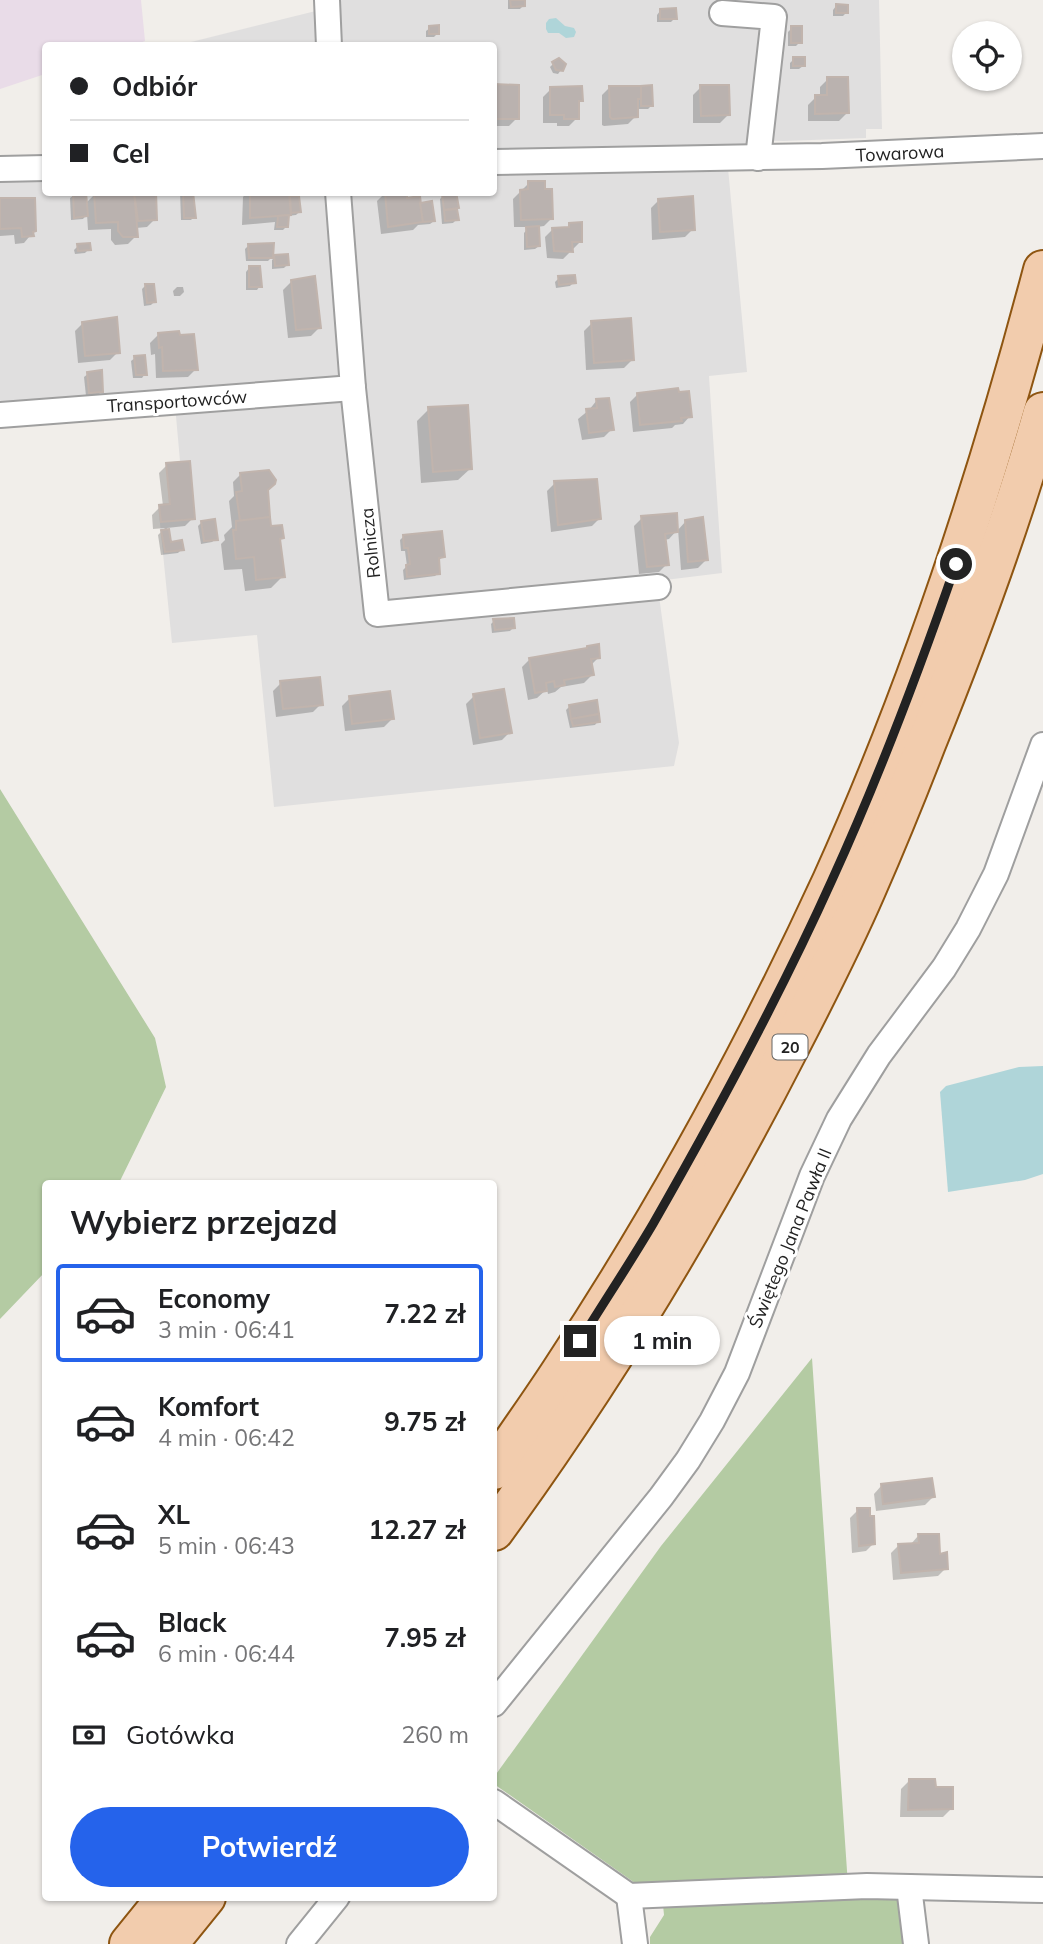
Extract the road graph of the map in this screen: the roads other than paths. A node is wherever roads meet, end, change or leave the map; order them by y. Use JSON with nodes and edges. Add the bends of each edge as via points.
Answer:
{"nodes":[{"id":1,"x":327,"y":0,"type":"edge"},
{"id":2,"x":723,"y":13,"type":"dead end"},
{"id":3,"x":329,"y":42,"type":"edge"},
{"id":4,"x":1032,"y":146,"type":"edge"},
{"id":5,"x":758,"y":158,"type":"junction"},
{"id":6,"x":497,"y":162,"type":"edge"},
{"id":7,"x":42,"y":168,"type":"edge"},
{"id":8,"x":0,"y":169,"type":"edge"},
{"id":9,"x":338,"y":196,"type":"edge"},
{"id":10,"x":1043,"y":270,"type":"edge"},
{"id":11,"x":354,"y":388,"type":"junction"},
{"id":12,"x":1043,"y":412,"type":"edge"},
{"id":13,"x":0,"y":415,"type":"edge"},
{"id":14,"x":658,"y":587,"type":"dead end"},
{"id":15,"x":1043,"y":745,"type":"edge"},
{"id":16,"x":497,"y":1466,"type":"edge"},
{"id":17,"x":497,"y":1527,"type":"edge"},
{"id":18,"x":497,"y":1700,"type":"edge"},
{"id":19,"x":497,"y":1804,"type":"edge"},
{"id":20,"x":909,"y":1887,"type":"junction"},
{"id":21,"x":1043,"y":1890,"type":"edge"},
{"id":22,"x":629,"y":1896,"type":"junction"},
{"id":23,"x":164,"y":1901,"type":"edge"},
{"id":24,"x":203,"y":1901,"type":"edge"},
{"id":25,"x":334,"y":1901,"type":"edge"},
{"id":26,"x":129,"y":1944,"type":"edge"},
{"id":27,"x":168,"y":1944,"type":"edge"},
{"id":28,"x":299,"y":1944,"type":"edge"},
{"id":29,"x":635,"y":1944,"type":"edge"},
{"id":30,"x":916,"y":1944,"type":"edge"}],
"edges":[{"from":1,"to":3,"type":"street"},
{"from":2,"to":5,"type":"street","via":[[774,17]]},
{"from":4,"to":5,"type":"street","name":"Towarowa"},
{"from":5,"to":6,"type":"street","name":"Towarowa"},
{"from":7,"to":8,"type":"street"},
{"from":9,"to":11,"type":"street","name":"Rolnicza"},
{"from":10,"to":16,"type":"main road","number":"20","via":[[974,512],[920,666],[832,880],[723,1098],[652,1226]]},
{"from":11,"to":13,"type":"street","name":"Transportowców"},
{"from":11,"to":14,"type":"street","name":"Rolnicza","via":[[377,614]]},
{"from":12,"to":17,"type":"main road","number":"20","via":[[953,678],[865,892],[811,1004],[682,1244],[596,1382]]},
{"from":15,"to":18,"type":"street","name":"Świętego Jana Pawła II","via":[[996,874],[968,929],[872,1066],[833,1132],[737,1373],[712,1421],[661,1497]]},
{"from":19,"to":22,"type":"street"},
{"from":20,"to":21,"type":"street"},
{"from":20,"to":22,"type":"street"},
{"from":20,"to":30,"type":"street"},
{"from":22,"to":29,"type":"street"},
{"from":23,"to":26,"type":"main road"},
{"from":24,"to":27,"type":"main road"},
{"from":25,"to":28,"type":"street"}]}
